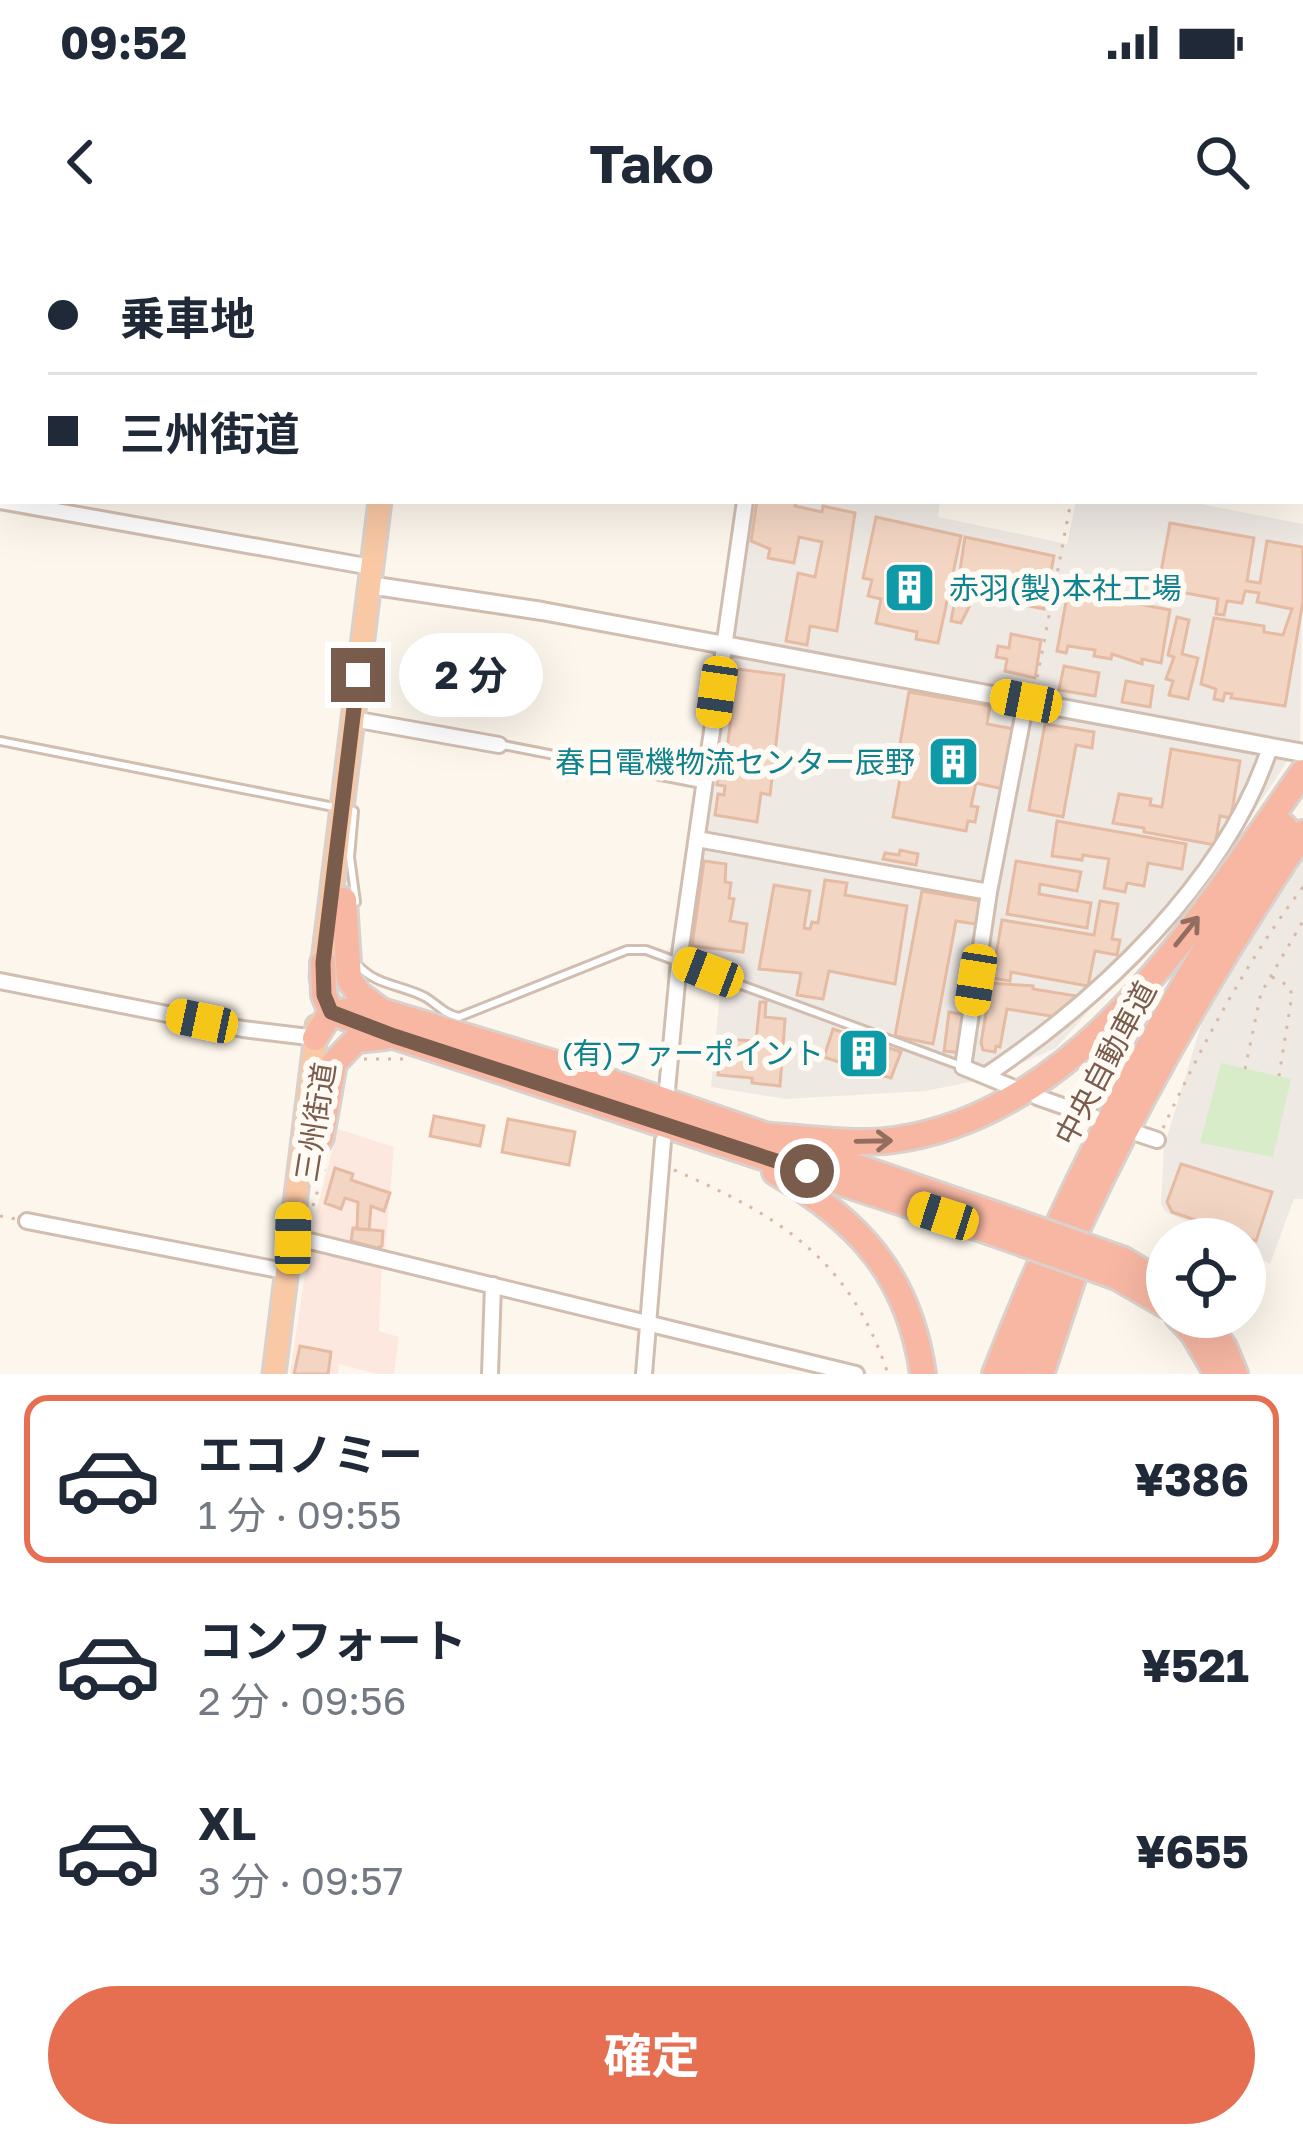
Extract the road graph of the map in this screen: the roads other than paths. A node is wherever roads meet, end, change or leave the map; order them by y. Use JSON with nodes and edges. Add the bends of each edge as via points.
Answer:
{"nodes":[{"id":1,"x":10,"y":504,"type":"edge"},
{"id":2,"x":380,"y":504,"type":"edge"},
{"id":3,"x":745,"y":504,"type":"edge"},
{"id":4,"x":370,"y":576,"type":"junction"},
{"id":5,"x":723,"y":646,"type":"junction"},
{"id":6,"x":1029,"y":702,"type":"junction"},
{"id":7,"x":353,"y":719,"type":"junction"},
{"id":8,"x":0,"y":741,"type":"edge"},
{"id":9,"x":499,"y":745,"type":"joint"},
{"id":10,"x":1270,"y":747,"type":"junction"},
{"id":11,"x":1303,"y":753,"type":"edge"},
{"id":12,"x":1303,"y":772,"type":"edge"},
{"id":13,"x":704,"y":785,"type":"junction"},
{"id":14,"x":1303,"y":798,"type":"edge"},
{"id":15,"x":343,"y":808,"type":"junction"},
{"id":16,"x":1303,"y":833,"type":"edge"},
{"id":17,"x":697,"y":838,"type":"junction"},
{"id":18,"x":336,"y":863,"type":"junction"},
{"id":19,"x":989,"y":892,"type":"junction"},
{"id":20,"x":350,"y":904,"type":"junction"},
{"id":21,"x":356,"y":927,"type":"dead end"},
{"id":22,"x":679,"y":961,"type":"junction"},
{"id":23,"x":323,"y":963,"type":"junction"},
{"id":24,"x":0,"y":981,"type":"edge"},
{"id":25,"x":382,"y":1011,"type":"junction"},
{"id":26,"x":331,"y":1012,"type":"junction"},
{"id":27,"x":394,"y":1036,"type":"junction"},
{"id":28,"x":322,"y":1038,"type":"junction"},
{"id":29,"x":963,"y":1067,"type":"junction"},
{"id":30,"x":985,"y":1076,"type":"junction"},
{"id":31,"x":1014,"y":1088,"type":"dead end"},
{"id":32,"x":667,"y":1090,"type":"dead end"},
{"id":33,"x":1037,"y":1097,"type":"dead end"},
{"id":34,"x":1140,"y":1098,"type":"junction"},
{"id":35,"x":1094,"y":1118,"type":"dead end"},
{"id":36,"x":1139,"y":1134,"type":"dead end"},
{"id":37,"x":1157,"y":1140,"type":"road end"},
{"id":38,"x":663,"y":1141,"type":"dead end"},
{"id":39,"x":749,"y":1143,"type":"junction"},
{"id":40,"x":316,"y":1146,"type":"junction"},
{"id":41,"x":27,"y":1221,"type":"dead end"},
{"id":42,"x":293,"y":1238,"type":"junction"},
{"id":43,"x":1121,"y":1268,"type":"junction"},
{"id":44,"x":289,"y":1272,"type":"junction"},
{"id":45,"x":1146,"y":1278,"type":"edge"},
{"id":46,"x":493,"y":1285,"type":"junction"},
{"id":47,"x":1146,"y":1289,"type":"edge"},
{"id":48,"x":648,"y":1323,"type":"junction"},
{"id":49,"x":1196,"y":1338,"type":"edge"},
{"id":50,"x":1217,"y":1338,"type":"edge"},
{"id":51,"x":274,"y":1374,"type":"edge"},
{"id":52,"x":490,"y":1374,"type":"edge"},
{"id":53,"x":644,"y":1374,"type":"edge"},
{"id":54,"x":856,"y":1374,"type":"edge"},
{"id":55,"x":922,"y":1374,"type":"edge"},
{"id":56,"x":995,"y":1374,"type":"edge"},
{"id":57,"x":1015,"y":1374,"type":"edge"},
{"id":58,"x":1041,"y":1374,"type":"edge"},
{"id":59,"x":1217,"y":1374,"type":"edge"},
{"id":60,"x":1235,"y":1374,"type":"edge"}],
"edges":[{"from":1,"to":4,"type":"street"},
{"from":2,"to":4,"type":"highway","name":"三州街道"},
{"from":3,"to":5,"type":"street"},
{"from":4,"to":5,"type":"street"},
{"from":4,"to":7,"type":"highway","name":"三州街道"},
{"from":5,"to":6,"type":"street"},
{"from":5,"to":13,"type":"street"},
{"from":6,"to":10,"type":"street"},
{"from":6,"to":19,"type":"street"},
{"from":7,"to":9,"type":"street"},
{"from":7,"to":15,"type":"highway","name":"三州街道"},
{"from":8,"to":15,"type":"lane"},
{"from":9,"to":13,"type":"lane"},
{"from":10,"to":11,"type":"street"},
{"from":10,"to":30,"type":"street","via":[[1257,787],[1212,862],[1141,944],[1050,1033]]},
{"from":39,"to":12,"type":"highway","one_way":true,"via":[[896,1140],[970,1119],[1037,1084],[1138,991]]},
{"from":13,"to":17,"type":"street"},
{"from":14,"to":56,"type":"highway","name":"中央自動車道","via":[[1123,1088]]},
{"from":15,"to":18,"type":"highway","name":"三州街道"},
{"from":15,"to":20,"type":"lane","via":[[353,811]]},
{"from":16,"to":34,"type":"highway","name":"中央自動車道"},
{"from":17,"to":19,"type":"street"},
{"from":17,"to":22,"type":"street"},
{"from":18,"to":20,"type":"highway","name":"三州街道"},
{"from":18,"to":23,"type":"highway","name":"三州街道"},
{"from":19,"to":29,"type":"street"},
{"from":20,"to":25,"type":"highway","via":[[349,980]]},
{"from":20,"to":26,"type":"highway","name":"三州街道"},
{"from":21,"to":22,"type":"lane","via":[[356,965],[458,1017],[627,950]]},
{"from":22,"to":29,"type":"lane"},
{"from":22,"to":32,"type":"street"},
{"from":23,"to":26,"type":"highway"},
{"from":23,"to":28,"type":"highway","name":"三州街道"},
{"from":24,"to":28,"type":"street"},
{"from":25,"to":26,"type":"highway"},
{"from":25,"to":39,"type":"highway","via":[[570,1068]]},
{"from":26,"to":27,"type":"highway"},
{"from":26,"to":28,"type":"highway"},
{"from":27,"to":39,"type":"highway"},
{"from":27,"to":40,"type":"highway","via":[[356,1040],[334,1063]]},
{"from":28,"to":40,"type":"highway","name":"三州街道"},
{"from":28,"to":42,"type":"highway","name":"三州街道"},
{"from":29,"to":30,"type":"street"},
{"from":30,"to":31,"type":"street"},
{"from":33,"to":35,"type":"street"},
{"from":34,"to":57,"type":"highway","name":"中央自動車道"},
{"from":34,"to":58,"type":"highway"},
{"from":36,"to":37,"type":"street"},
{"from":38,"to":48,"type":"street"},
{"from":39,"to":43,"type":"highway","bridge":true},
{"from":39,"to":55,"type":"highway","via":[[876,1253],[911,1320]]},
{"from":40,"to":42,"type":"highway","name":"三州街道"},
{"from":41,"to":44,"type":"street"},
{"from":42,"to":44,"type":"highway","name":"三州街道"},
{"from":42,"to":46,"type":"street"},
{"from":43,"to":45,"type":"highway"},
{"from":43,"to":47,"type":"highway"},
{"from":44,"to":51,"type":"highway","name":"三州街道"},
{"from":46,"to":48,"type":"street"},
{"from":46,"to":52,"type":"street"},
{"from":48,"to":53,"type":"street"},
{"from":48,"to":54,"type":"street"},
{"from":49,"to":59,"type":"highway"},
{"from":50,"to":60,"type":"highway"}]}
